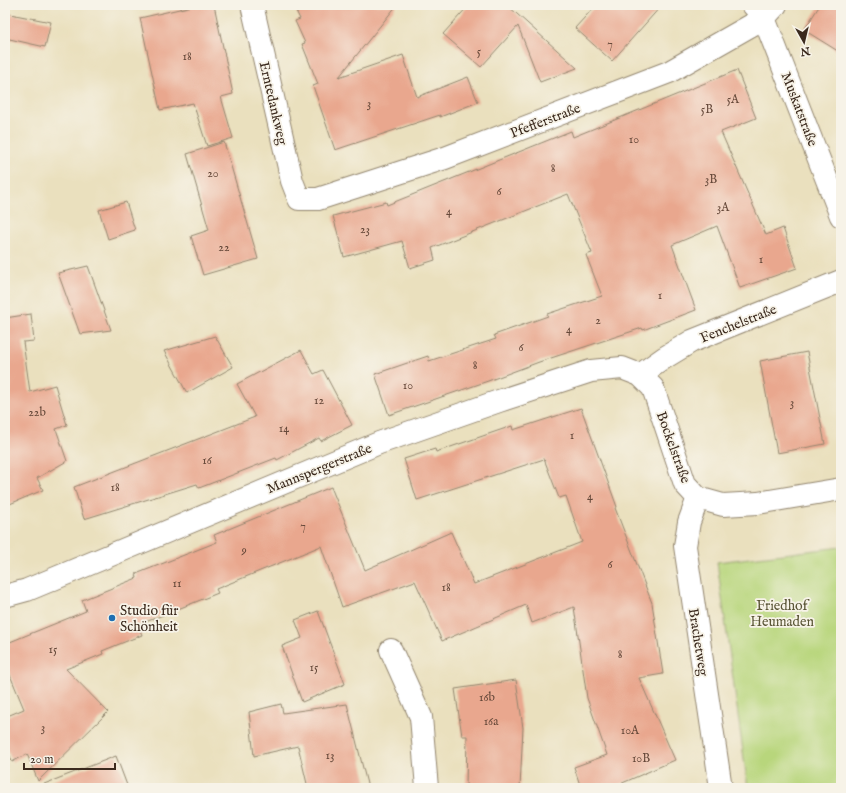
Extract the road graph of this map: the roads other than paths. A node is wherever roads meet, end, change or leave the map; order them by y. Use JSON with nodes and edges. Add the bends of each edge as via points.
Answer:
{"nodes":[{"id":1,"x":252,"y":5,"type":"edge"},
{"id":2,"x":765,"y":9,"type":"edge"},
{"id":3,"x":299,"y":199,"type":"joint"},
{"id":4,"x":841,"y":216,"type":"edge"},
{"id":5,"x":841,"y":281,"type":"edge"},
{"id":6,"x":640,"y":375,"type":"junction"},
{"id":7,"x":841,"y":489,"type":"edge"},
{"id":8,"x":698,"y":498,"type":"junction"},
{"id":9,"x":5,"y":596,"type":"edge"},
{"id":10,"x":391,"y":650,"type":"dead end"},
{"id":11,"x":427,"y":788,"type":"edge"},
{"id":12,"x":721,"y":788,"type":"edge"}],
"edges":[{"from":1,"to":3,"type":"street","name":"Erntedankweg","via":[[292,181]]},
{"from":2,"to":3,"type":"street","name":"Pfefferstraße","via":[[669,72],[444,158],[318,199]]},
{"from":2,"to":4,"type":"street","name":"Muskatstraße"},
{"from":5,"to":6,"type":"street","name":"Fenchelstraße","via":[[692,342]]},
{"from":6,"to":8,"type":"street","name":"Bockelstraße","via":[[653,388],[685,484]]},
{"from":6,"to":9,"type":"street","name":"Mannspergerstraße","via":[[622,368],[591,371],[499,401],[340,458],[27,590]]},
{"from":7,"to":8,"type":"street","name":"Bockelstraße","via":[[758,503],[723,505]]},
{"from":8,"to":12,"type":"street","name":"Brachetweg","via":[[689,522],[685,546]]},
{"from":10,"to":11,"type":"street","via":[[421,717]]}]}
